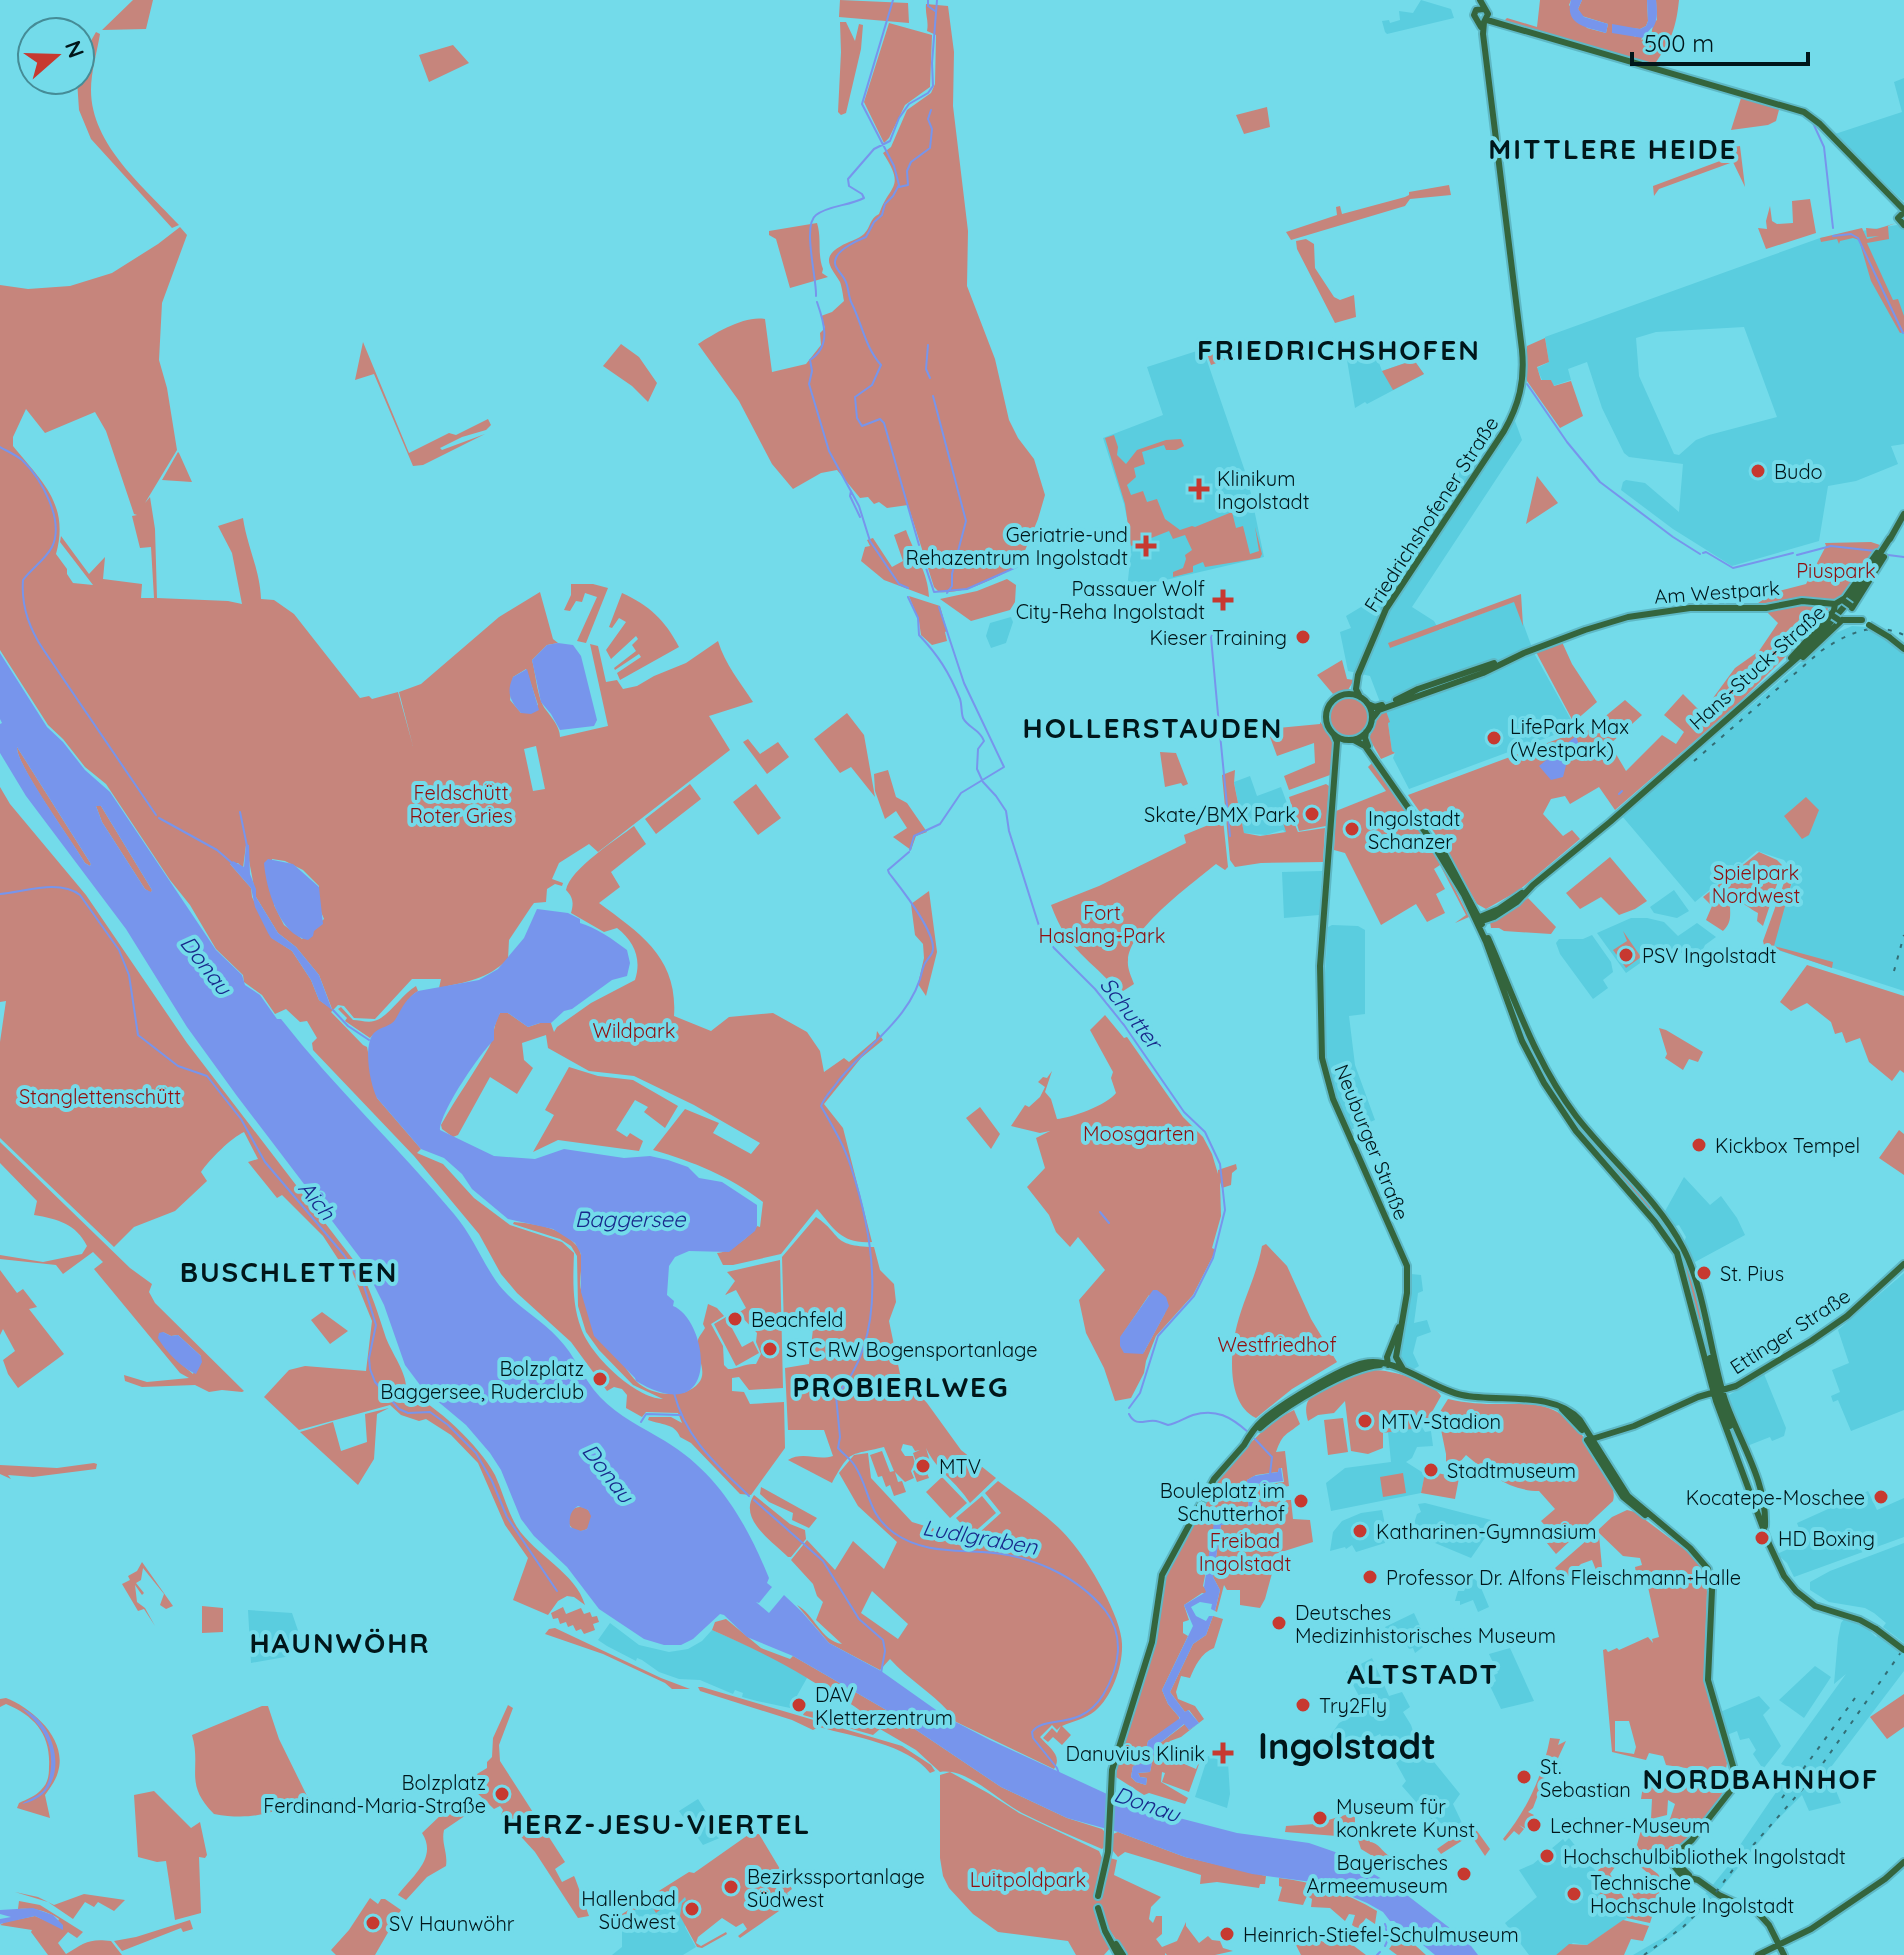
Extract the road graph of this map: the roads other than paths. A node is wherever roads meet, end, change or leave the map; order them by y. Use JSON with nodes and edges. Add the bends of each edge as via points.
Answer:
{"nodes":[{"id":1,"x":1479,"y":0,"type":"edge"},
{"id":2,"x":1483,"y":16,"type":"junction"},
{"id":3,"x":1903,"y":212,"type":"edge"},
{"id":4,"x":1904,"y":225,"type":"edge"},
{"id":5,"x":1904,"y":514,"type":"edge"},
{"id":6,"x":1892,"y":535,"type":"junction"},
{"id":7,"x":1842,"y":611,"type":"junction"},
{"id":8,"x":1904,"y":649,"type":"edge"},
{"id":9,"x":1783,"y":670,"type":"junction"},
{"id":10,"x":1358,"y":675,"type":"junction"},
{"id":11,"x":1763,"y":687,"type":"junction"},
{"id":12,"x":1422,"y":690,"type":"junction"},
{"id":13,"x":1346,"y":694,"type":"junction"},
{"id":14,"x":1360,"y":697,"type":"junction"},
{"id":15,"x":1368,"y":704,"type":"junction"},
{"id":16,"x":1380,"y":709,"type":"junction"},
{"id":17,"x":1372,"y":719,"type":"junction"},
{"id":18,"x":1366,"y":732,"type":"junction"},
{"id":19,"x":1334,"y":735,"type":"junction"},
{"id":20,"x":1351,"y":740,"type":"junction"},
{"id":21,"x":1371,"y":750,"type":"junction"},
{"id":22,"x":1334,"y":781,"type":"junction"},
{"id":23,"x":1529,"y":890,"type":"junction"},
{"id":24,"x":1475,"y":907,"type":"junction"},
{"id":25,"x":1491,"y":913,"type":"junction"},
{"id":26,"x":1479,"y":920,"type":"junction"},
{"id":27,"x":1904,"y":1264,"type":"edge"},
{"id":28,"x":1403,"y":1320,"type":"junction"},
{"id":29,"x":1710,"y":1342,"type":"junction"},
{"id":30,"x":1702,"y":1345,"type":"junction"},
{"id":31,"x":1389,"y":1349,"type":"junction"},
{"id":32,"x":1397,"y":1354,"type":"junction"},
{"id":33,"x":1374,"y":1362,"type":"junction"},
{"id":34,"x":1712,"y":1366,"type":"junction"},
{"id":35,"x":1390,"y":1367,"type":"junction"},
{"id":36,"x":1408,"y":1373,"type":"junction"},
{"id":37,"x":1718,"y":1392,"type":"junction"},
{"id":38,"x":1728,"y":1419,"type":"junction"},
{"id":39,"x":1739,"y":1434,"type":"junction"},
{"id":40,"x":1732,"y":1441,"type":"junction"},
{"id":41,"x":1592,"y":1442,"type":"junction"},
{"id":42,"x":1244,"y":1445,"type":"junction"},
{"id":43,"x":1748,"y":1456,"type":"junction"},
{"id":44,"x":1741,"y":1463,"type":"junction"},
{"id":45,"x":1754,"y":1472,"type":"junction"},
{"id":46,"x":1626,"y":1501,"type":"junction"},
{"id":47,"x":1657,"y":1521,"type":"junction"},
{"id":48,"x":1764,"y":1529,"type":"junction"},
{"id":49,"x":1904,"y":1648,"type":"edge"},
{"id":50,"x":1904,"y":1862,"type":"edge"},
{"id":51,"x":1098,"y":1896,"type":"dead end"},
{"id":52,"x":1098,"y":1908,"type":"dead end"},
{"id":53,"x":1781,"y":1943,"type":"junction"},
{"id":54,"x":1118,"y":1951,"type":"edge"},
{"id":55,"x":1758,"y":1955,"type":"edge"},
{"id":56,"x":1786,"y":1955,"type":"edge"}],
"edges":[{"from":1,"to":2,"type":"main road","name":"Friedrichshofener Straße"},
{"from":2,"to":3,"type":"main road","via":[[1809,115]]},
{"from":2,"to":10,"type":"main road","name":"Friedrichshofener Straße","via":[[1522,348],[1521,392],[1504,431],[1386,609]]},
{"from":3,"to":4,"type":"main road","via":[[1899,221]]},
{"from":5,"to":6,"type":"main road"},
{"from":6,"to":7,"type":"main road"},
{"from":6,"to":7,"type":"main road","via":[[1875,573]]},
{"from":6,"to":9,"type":"main road","name":"Hans-Stuck-Straße","via":[[1843,609]]},
{"from":7,"to":8,"type":"main road","name":"Am Westpark","bridge":true},
{"from":7,"to":9,"type":"main road","via":[[1811,651]]},
{"from":7,"to":11,"type":"main road"},
{"from":7,"to":12,"type":"main road","name":"Am Westpark","via":[[1802,601],[1758,609],[1648,613],[1596,626]]},
{"from":9,"to":11,"type":"main road","name":"Hans-Stuck-Straße"},
{"from":10,"to":13,"type":"main road","name":"Friedrichshofener Straße"},
{"from":10,"to":14,"type":"main road","name":"Friedrichshofener Straße"},
{"from":11,"to":23,"type":"main road","name":"Hans-Stuck-Straße"},
{"from":12,"to":15,"type":"main road","name":"Am Westpark","via":[[1378,707]]},
{"from":12,"to":16,"type":"main road","name":"Am Westpark"},
{"from":13,"to":14,"type":"main road"},
{"from":13,"to":19,"type":"main road","via":[[1327,710]]},
{"from":14,"to":15,"type":"main road"},
{"from":15,"to":17,"type":"main road"},
{"from":16,"to":17,"type":"main road"},
{"from":16,"to":21,"type":"main road","via":[[1368,737]]},
{"from":17,"to":18,"type":"main road"},
{"from":18,"to":20,"type":"main road"},
{"from":18,"to":21,"type":"main road"},
{"from":19,"to":20,"type":"main road"},
{"from":19,"to":22,"type":"main road","name":"Neuburger Straße"},
{"from":20,"to":22,"type":"main road","name":"Neuburger Straße","via":[[1340,747]]},
{"from":20,"to":26,"type":"main road","via":[[1365,746]]},
{"from":21,"to":24,"type":"main road","via":[[1443,851]]},
{"from":22,"to":28,"type":"main road","name":"Neuburger Straße","via":[[1320,966],[1322,1060],[1337,1109],[1407,1266]]},
{"from":23,"to":25,"type":"main road","name":"Hans-Stuck-Straße"},
{"from":23,"to":26,"type":"main road","name":"Hans-Stuck-Straße","via":[[1510,907]]},
{"from":24,"to":25,"type":"main road"},
{"from":24,"to":26,"type":"main road"},
{"from":25,"to":26,"type":"main road","name":"Hans-Stuck-Straße"},
{"from":26,"to":29,"type":"main road","via":[[1556,1087],[1684,1249]]},
{"from":26,"to":30,"type":"main road","via":[[1519,1035],[1544,1083],[1576,1131],[1677,1253]]},
{"from":27,"to":37,"type":"main road","name":"Ettinger Straße","via":[[1813,1340]]},
{"from":28,"to":31,"type":"main road","name":"Neuburger Straße"},
{"from":28,"to":32,"type":"main road","name":"Neuburger Straße"},
{"from":29,"to":34,"type":"main road"},
{"from":29,"to":37,"type":"main road"},
{"from":30,"to":34,"type":"main road"},
{"from":30,"to":37,"type":"main road"},
{"from":31,"to":33,"type":"main road","name":"Neuburger Straße"},
{"from":31,"to":35,"type":"main road","name":"Neuburger Straße"},
{"from":32,"to":35,"type":"main road"},
{"from":32,"to":36,"type":"main road"},
{"from":33,"to":35,"type":"main road"},
{"from":33,"to":42,"type":"main road","via":[[1352,1366],[1275,1411]]},
{"from":34,"to":37,"type":"main road"},
{"from":35,"to":36,"type":"main road"},
{"from":35,"to":42,"type":"main road","via":[[1366,1367],[1345,1375],[1281,1412]]},
{"from":36,"to":41,"type":"main road","via":[[1452,1393],[1560,1406]]},
{"from":37,"to":38,"type":"main road"},
{"from":37,"to":39,"type":"main road"},
{"from":37,"to":40,"type":"main road"},
{"from":37,"to":41,"type":"main road","name":"Ettinger Straße"},
{"from":38,"to":39,"type":"main road"},
{"from":38,"to":40,"type":"main road"},
{"from":39,"to":43,"type":"main road"},
{"from":40,"to":44,"type":"main road"},
{"from":41,"to":46,"type":"main road"},
{"from":42,"to":51,"type":"main road","via":[[1214,1479],[1162,1575],[1152,1642],[1112,1771],[1109,1844]]},
{"from":43,"to":44,"type":"main road"},
{"from":43,"to":45,"type":"main road"},
{"from":44,"to":45,"type":"main road"},
{"from":44,"to":48,"type":"main road"},
{"from":45,"to":48,"type":"main road","via":[[1765,1504]]},
{"from":46,"to":47,"type":"main road"},
{"from":46,"to":47,"type":"main road"},
{"from":47,"to":53,"type":"main road","via":[[1699,1556],[1710,1576],[1708,1680],[1733,1778],[1732,1789],[1676,1854],[1676,1866],[1762,1911]]},
{"from":48,"to":49,"type":"main road","bridge":true,"via":[[1779,1564],[1807,1595],[1862,1617]]},
{"from":50,"to":53,"type":"main road"},
{"from":52,"to":54,"type":"main road"},
{"from":53,"to":55,"type":"main road"},
{"from":53,"to":56,"type":"main road"}]}
